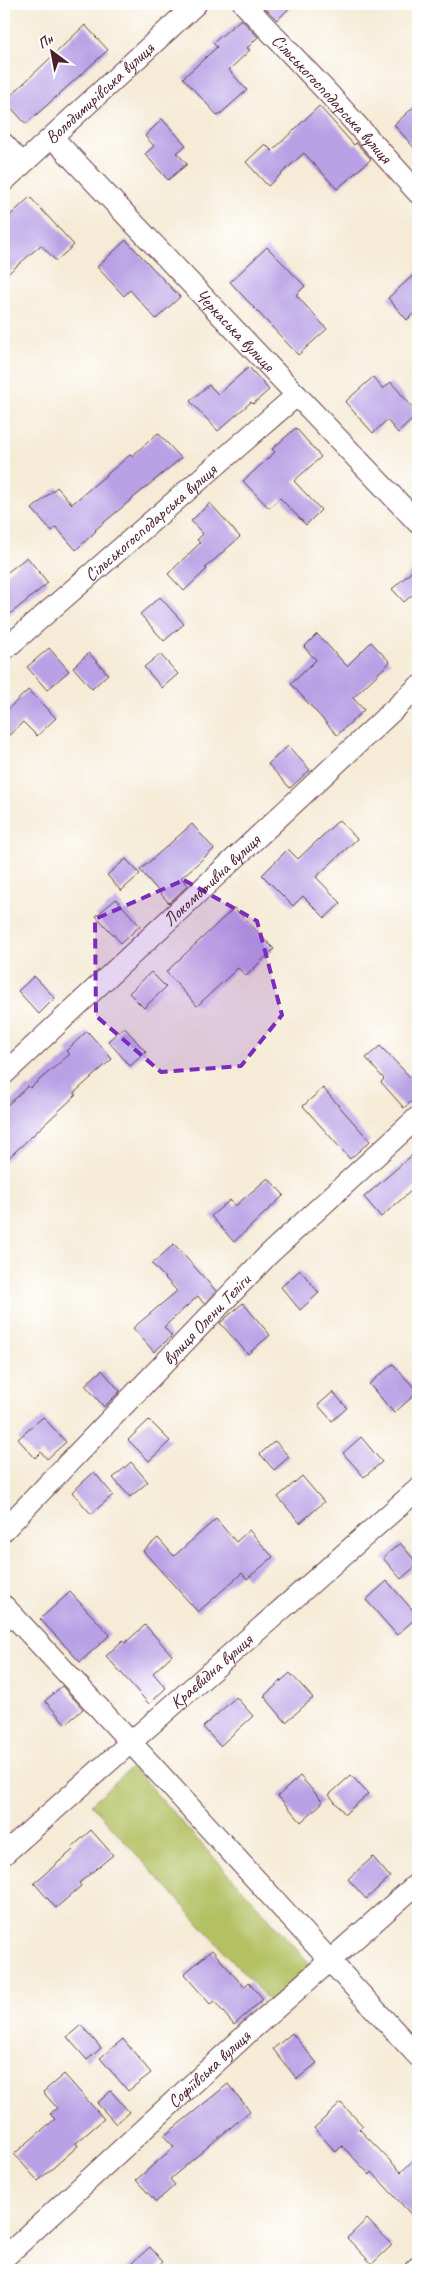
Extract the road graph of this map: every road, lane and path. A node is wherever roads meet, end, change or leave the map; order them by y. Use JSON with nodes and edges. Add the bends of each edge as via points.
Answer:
{"nodes":[{"id":1,"x":196,"y":4,"type":"edge"},
{"id":2,"x":244,"y":4,"type":"edge"},
{"id":3,"x":52,"y":137,"type":"junction"},
{"id":4,"x":4,"y":144,"type":"edge"},
{"id":5,"x":22,"y":164,"type":"junction"},
{"id":6,"x":4,"y":181,"type":"edge"},
{"id":7,"x":418,"y":193,"type":"edge"},
{"id":8,"x":297,"y":395,"type":"junction"},
{"id":9,"x":418,"y":523,"type":"edge"},
{"id":10,"x":4,"y":650,"type":"edge"},
{"id":11,"x":418,"y":688,"type":"edge"},
{"id":12,"x":4,"y":1074,"type":"edge"},
{"id":13,"x":418,"y":1117,"type":"edge"},
{"id":14,"x":418,"y":1489,"type":"edge"},
{"id":15,"x":4,"y":1530,"type":"edge"},
{"id":16,"x":4,"y":1606,"type":"edge"},
{"id":17,"x":132,"y":1742,"type":"junction"},
{"id":18,"x":4,"y":1854,"type":"edge"},
{"id":19,"x":418,"y":1883,"type":"edge"},
{"id":20,"x":330,"y":1962,"type":"junction"},
{"id":21,"x":418,"y":2056,"type":"edge"},
{"id":22,"x":4,"y":2258,"type":"edge"},
{"id":23,"x":418,"y":2267,"type":"edge"},
{"id":24,"x":415,"y":2270,"type":"edge"}],
"edges":[{"from":1,"to":3,"type":"street","name":"Володимирівська вулиця"},
{"from":2,"to":7,"type":"street","name":"Сільськогосподарська вулиця"},
{"from":3,"to":5,"type":"street","name":"Володимирівська вулиця"},
{"from":3,"to":8,"type":"street","name":"Черкаська вулиця"},
{"from":4,"to":5,"type":"street"},
{"from":5,"to":6,"type":"street","name":"Володимирівська вулиця"},
{"from":8,"to":9,"type":"street","name":"Черкаська вулиця"},
{"from":8,"to":10,"type":"street","name":"Сільськогосподарська вулиця"},
{"from":11,"to":12,"type":"street","name":"Локомотивна вулиця"},
{"from":13,"to":15,"type":"street","name":"вулиця Олени Теліги","via":[[269,1254]]},
{"from":14,"to":17,"type":"street","name":"Краєвидна вулиця"},
{"from":16,"to":17,"type":"street"},
{"from":17,"to":18,"type":"street","name":"Краєвидна вулиця"},
{"from":17,"to":20,"type":"street"},
{"from":19,"to":20,"type":"street","name":"Софіївська вулиця"},
{"from":20,"to":21,"type":"street"},
{"from":20,"to":22,"type":"street","name":"Софіївська вулиця","via":[[250,2030]]},
{"from":23,"to":24,"type":"street"}]}
